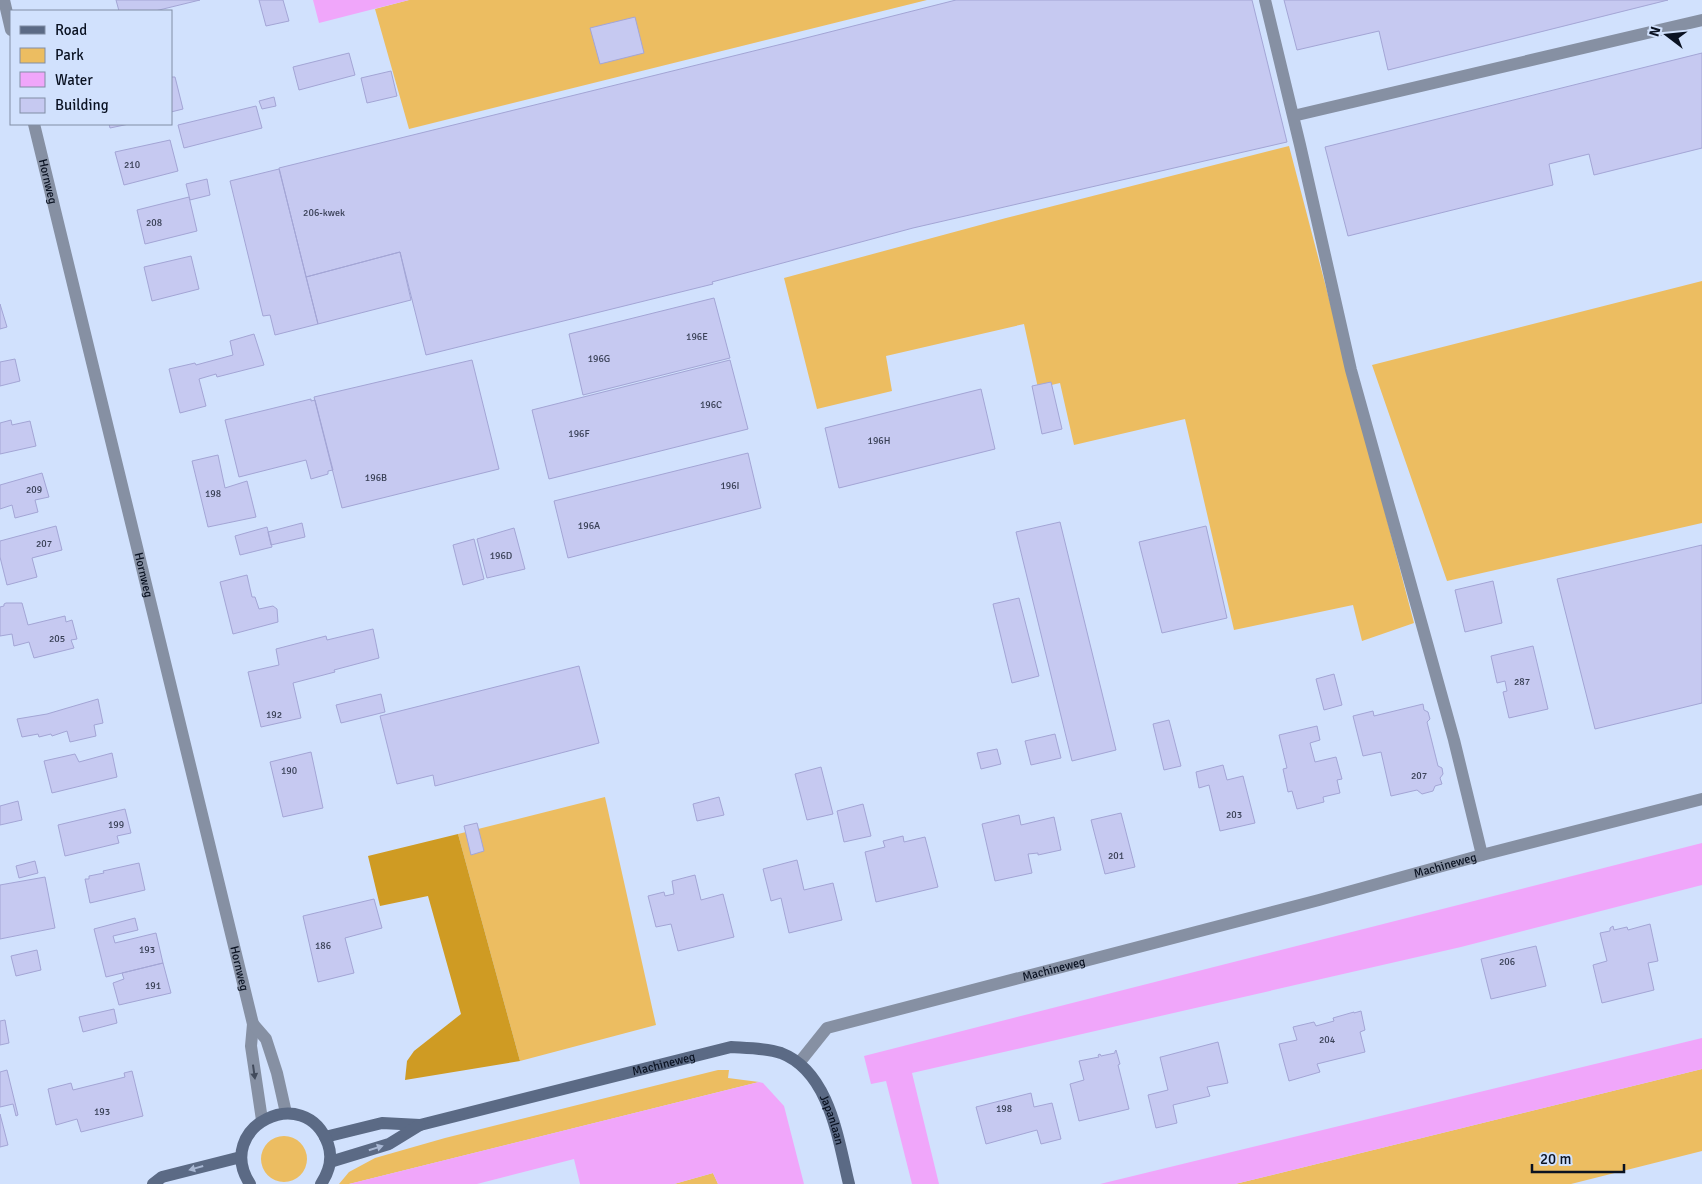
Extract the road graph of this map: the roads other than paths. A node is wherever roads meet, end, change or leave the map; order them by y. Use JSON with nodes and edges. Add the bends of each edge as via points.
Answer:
{"nodes":[{"id":1,"x":4,"y":0,"type":"edge"},
{"id":2,"x":1265,"y":0,"type":"edge"},
{"id":3,"x":1702,"y":20,"type":"edge"},
{"id":4,"x":10,"y":26,"type":"edge"},
{"id":5,"x":1293,"y":116,"type":"junction"},
{"id":6,"x":34,"y":125,"type":"edge"},
{"id":7,"x":1702,"y":799,"type":"edge"},
{"id":8,"x":1482,"y":855,"type":"junction"},
{"id":9,"x":253,"y":1024,"type":"junction"},
{"id":10,"x":799,"y":1063,"type":"junction"},
{"id":11,"x":286,"y":1113,"type":"junction"},
{"id":12,"x":262,"y":1120,"type":"junction"},
{"id":13,"x":420,"y":1125,"type":"junction"},
{"id":14,"x":325,"y":1137,"type":"junction"},
{"id":15,"x":241,"y":1157,"type":"junction"},
{"id":16,"x":330,"y":1162,"type":"junction"},
{"id":17,"x":153,"y":1184,"type":"edge"},
{"id":18,"x":248,"y":1184,"type":"edge"},
{"id":19,"x":321,"y":1184,"type":"edge"},
{"id":20,"x":849,"y":1184,"type":"edge"}],
"edges":[{"from":1,"to":4,"type":"street"},
{"from":2,"to":5,"type":"street"},
{"from":3,"to":5,"type":"street"},
{"from":5,"to":8,"type":"street","via":[[1351,370],[1454,740]]},
{"from":6,"to":9,"type":"street","name":"Hornweg"},
{"from":7,"to":8,"type":"street","name":"Machineweg"},
{"from":8,"to":10,"type":"street","name":"Machineweg","via":[[827,1028]]},
{"from":9,"to":11,"type":"street","name":"Hornweg","via":[[266,1040]]},
{"from":9,"to":12,"type":"street","name":"Hornweg","one_way":true,"via":[[250,1046]]},
{"from":10,"to":13,"type":"street","name":"Machineweg","via":[[781,1053],[731,1047]]},
{"from":10,"to":20,"type":"street","name":"Japanlaan","via":[[815,1080],[830,1108]]},
{"from":11,"to":12,"type":"street"},
{"from":11,"to":14,"type":"street","via":[[309,1120]]},
{"from":12,"to":15,"type":"street","via":[[251,1130]]},
{"from":13,"to":14,"type":"street","name":"Machineweg","via":[[382,1123]]},
{"from":16,"to":13,"type":"street","name":"Machineweg","one_way":true,"via":[[389,1144]]},
{"from":14,"to":16,"type":"street","via":[[330,1149]]},
{"from":15,"to":17,"type":"street","one_way":true,"via":[[162,1177]]},
{"from":15,"to":18,"type":"street"},
{"from":16,"to":19,"type":"street","via":[[327,1176]]}]}
